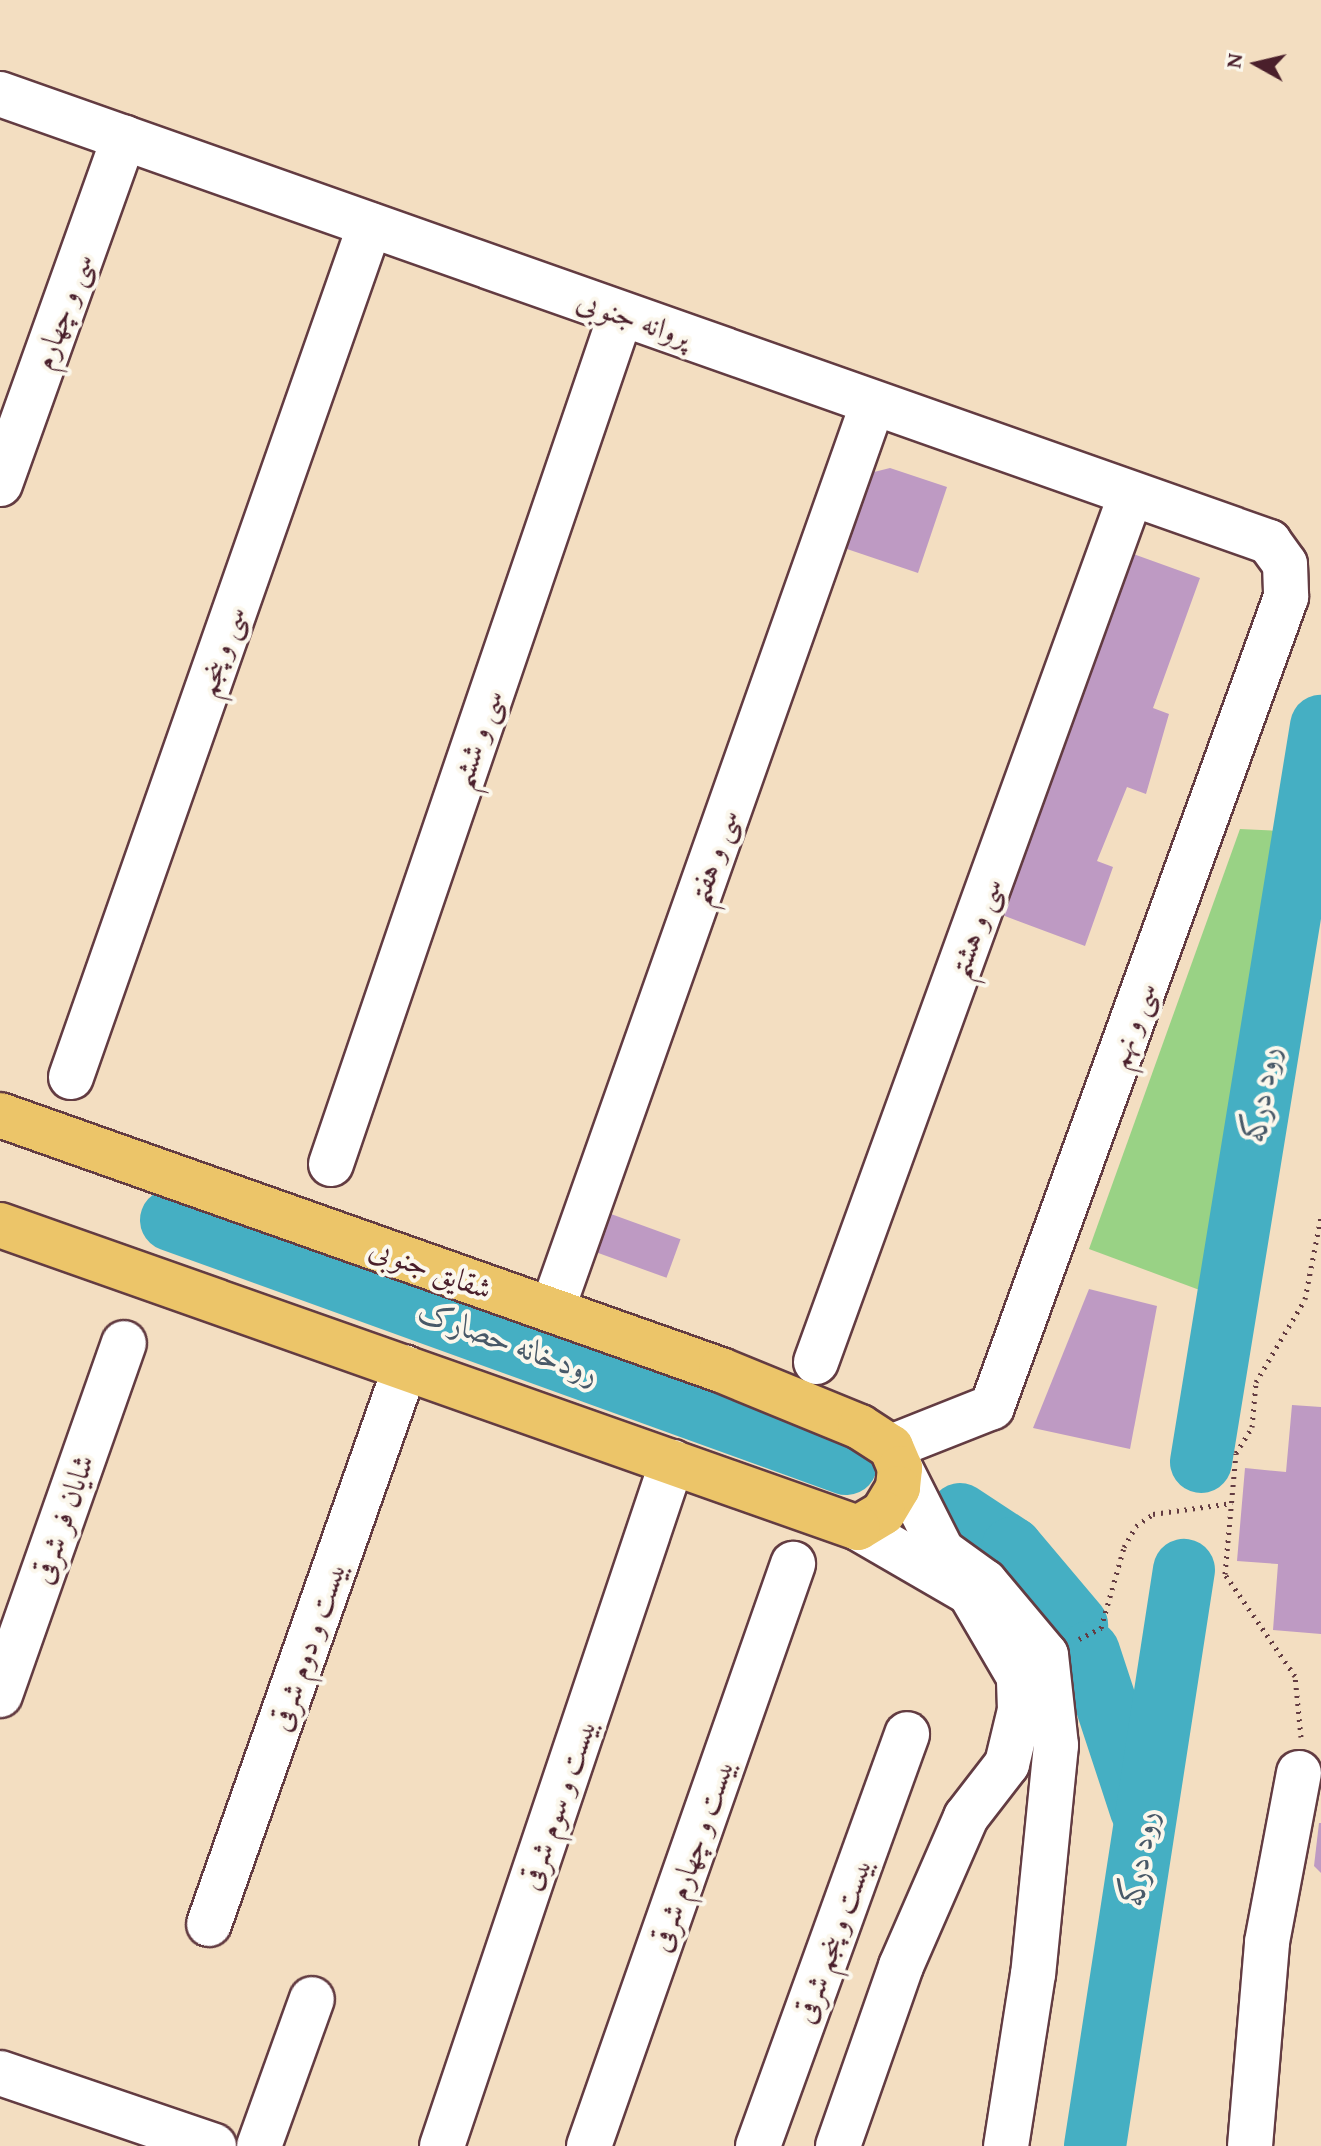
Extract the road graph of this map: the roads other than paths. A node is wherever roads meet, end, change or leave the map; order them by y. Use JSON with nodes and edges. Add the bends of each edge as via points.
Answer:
{"nodes":[{"id":1,"x":0,"y":94,"type":"edge"},
{"id":2,"x":124,"y":138,"type":"junction"},
{"id":3,"x":370,"y":225,"type":"junction"},
{"id":4,"x":621,"y":314,"type":"junction"},
{"id":5,"x":873,"y":403,"type":"junction"},
{"id":6,"x":0,"y":484,"type":"edge"},
{"id":7,"x":1131,"y":494,"type":"junction"},
{"id":8,"x":1269,"y":542,"type":"joint"},
{"id":9,"x":71,"y":1077,"type":"dead end"},
{"id":10,"x":0,"y":1115,"type":"edge"},
{"id":11,"x":331,"y":1164,"type":"dead end"},
{"id":12,"x":0,"y":1225,"type":"edge"},
{"id":13,"x":552,"y":1310,"type":"junction"},
{"id":14,"x":124,"y":1343,"type":"dead end"},
{"id":15,"x":816,"y":1362,"type":"dead end"},
{"id":16,"x":405,"y":1368,"type":"junction"},
{"id":17,"x":884,"y":1447,"type":"junction"},
{"id":18,"x":672,"y":1462,"type":"junction"},
{"id":19,"x":858,"y":1528,"type":"junction"},
{"id":20,"x":793,"y":1564,"type":"dead end"},
{"id":21,"x":0,"y":1695,"type":"edge"},
{"id":22,"x":907,"y":1734,"type":"dead end"},
{"id":23,"x":1299,"y":1773,"type":"road end"},
{"id":24,"x":209,"y":1924,"type":"dead end"},
{"id":25,"x":312,"y":1999,"type":"dead end"},
{"id":26,"x":0,"y":2073,"type":"edge"},
{"id":27,"x":214,"y":2146,"type":"edge"},
{"id":28,"x":259,"y":2146,"type":"edge"},
{"id":29,"x":442,"y":2146,"type":"edge"},
{"id":30,"x":589,"y":2146,"type":"edge"},
{"id":31,"x":758,"y":2146,"type":"edge"},
{"id":32,"x":838,"y":2146,"type":"edge"},
{"id":33,"x":1006,"y":2146,"type":"edge"},
{"id":34,"x":1250,"y":2146,"type":"edge"}],
"edges":[{"from":1,"to":2,"type":"street","name":"پروانه جنوبی"},
{"from":2,"to":3,"type":"street","name":"پروانه جنوبی"},
{"from":2,"to":6,"type":"street","name":"سی و چهارم"},
{"from":3,"to":4,"type":"street","name":"پروانه جنوبی"},
{"from":3,"to":9,"type":"street","name":"سی و پنجم"},
{"from":4,"to":5,"type":"street","name":"پروانه جنوبی"},
{"from":4,"to":11,"type":"street","name":"سی و ششم"},
{"from":5,"to":7,"type":"street","name":"پروانه جنوبی"},
{"from":5,"to":13,"type":"street","name":"سی و هفتم"},
{"from":7,"to":8,"type":"street","name":"پروانه جنوبی"},
{"from":7,"to":15,"type":"street","name":"سی و هشتم"},
{"from":8,"to":17,"type":"street","name":"سی و نهم","via":[[1285,564],[1286,597],[992,1407]]},
{"from":10,"to":13,"type":"main road","name":"شقایق جنوبی"},
{"from":12,"to":16,"type":"main road"},
{"from":13,"to":17,"type":"main road","name":"شقایق جنوبی"},
{"from":14,"to":21,"type":"street","name":"شایان فر شرقی"},
{"from":16,"to":18,"type":"main road"},
{"from":16,"to":24,"type":"street","name":"بیست و دوم شرقی"},
{"from":17,"to":19,"type":"main road","via":[[898,1488],[883,1513]]},
{"from":17,"to":33,"type":"street","via":[[942,1551],[985,1582],[1046,1655],[1056,1745],[1033,1974]]},
{"from":18,"to":19,"type":"main road"},
{"from":18,"to":29,"type":"street","name":"بیست و سوم شرقی"},
{"from":19,"to":32,"type":"street","via":[[970,1593],[1019,1677],[1020,1710],[1007,1764],[966,1817],[901,1966]]},
{"from":20,"to":30,"type":"street","name":"بیست و چهارم شرقی"},
{"from":22,"to":31,"type":"street","name":"بیست و پنجم شرقی"},
{"from":23,"to":34,"type":"street","via":[[1267,1942]]},
{"from":25,"to":28,"type":"street"},
{"from":26,"to":27,"type":"street"}]}
